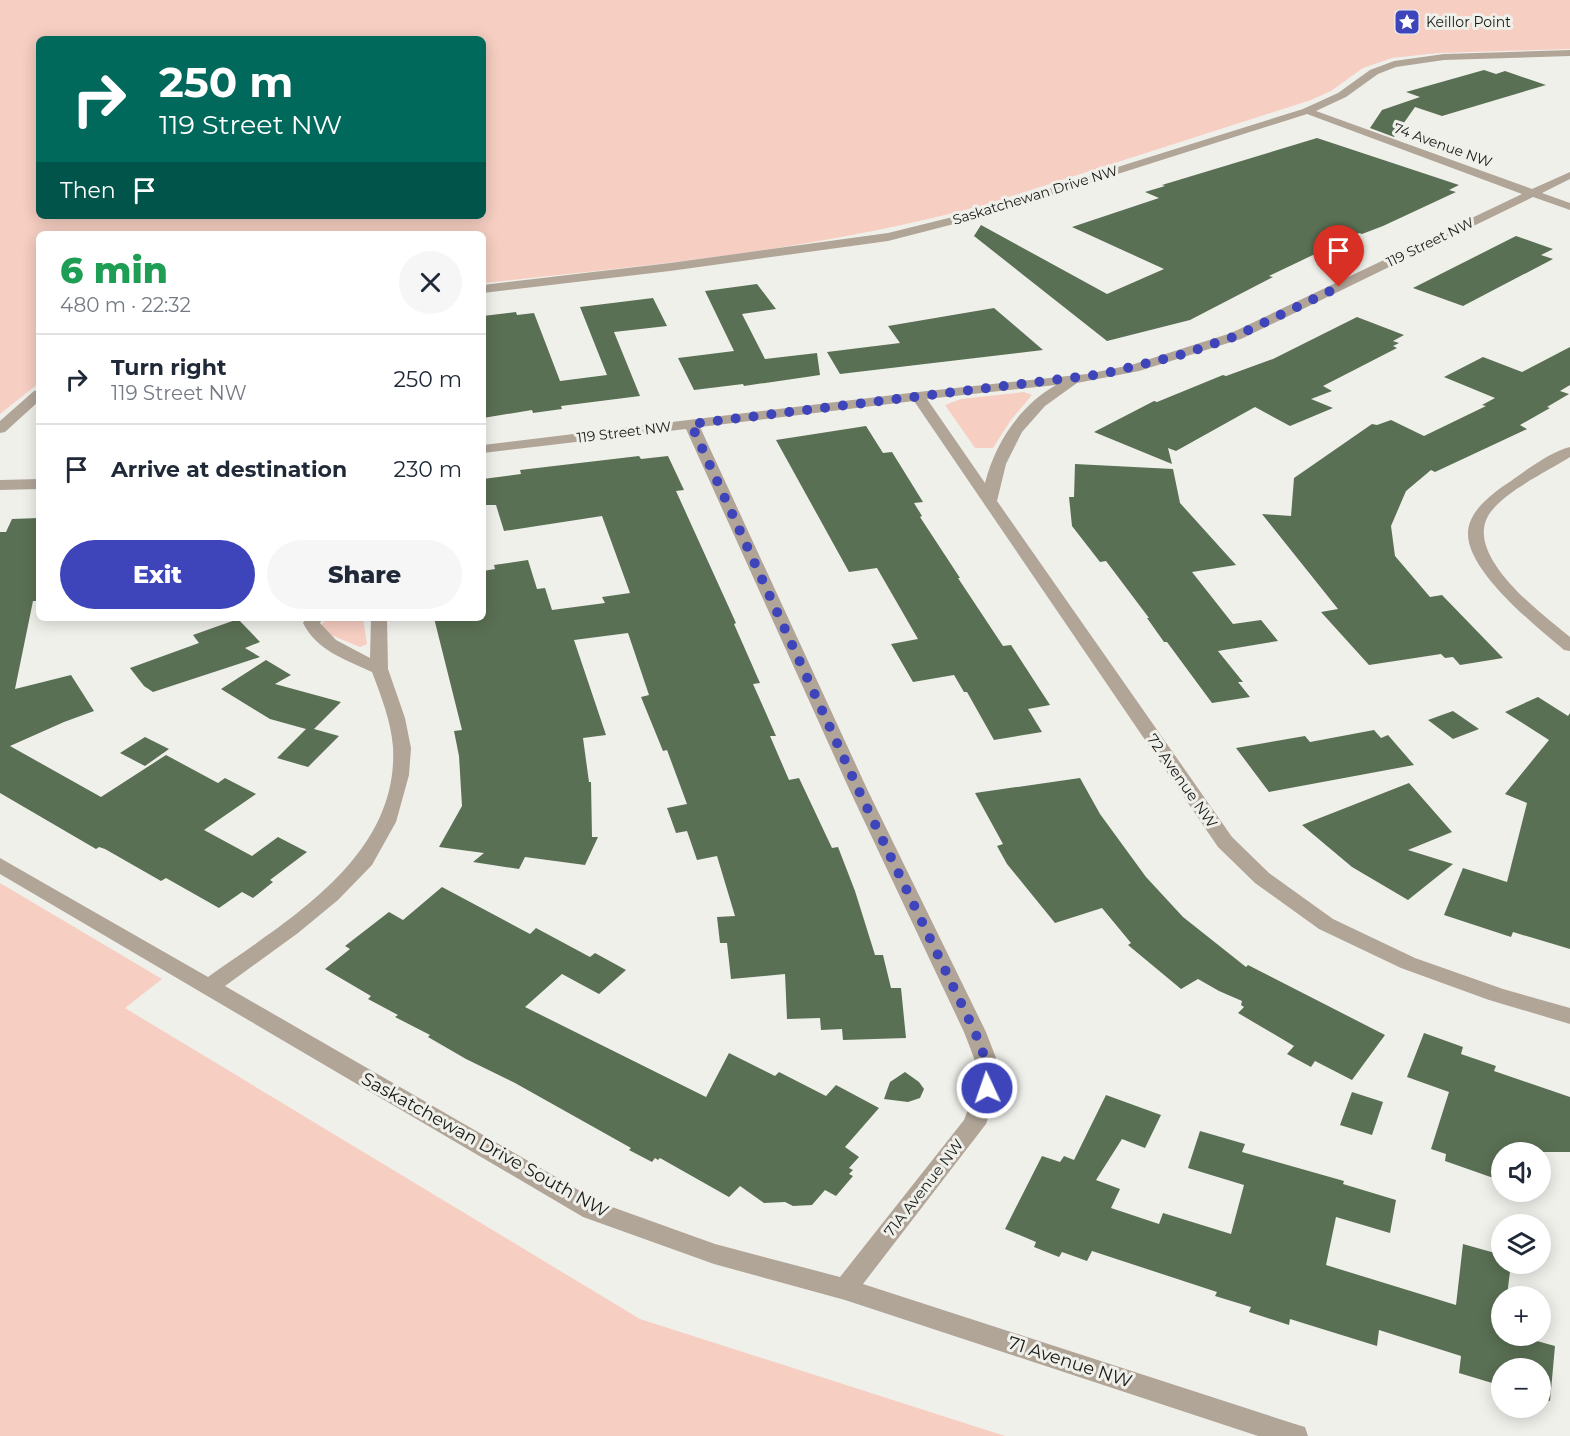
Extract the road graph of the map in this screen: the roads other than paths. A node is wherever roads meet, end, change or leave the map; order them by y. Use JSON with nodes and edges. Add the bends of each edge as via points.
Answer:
{"nodes":[{"id":1,"x":1570,"y":53,"type":"edge"},
{"id":2,"x":1307,"y":111,"type":"junction"},
{"id":3,"x":1570,"y":175,"type":"edge"},
{"id":4,"x":1532,"y":193,"type":"junction"},
{"id":5,"x":1570,"y":207,"type":"edge"},
{"id":6,"x":486,"y":289,"type":"edge"},
{"id":7,"x":1087,"y":378,"type":"junction"},
{"id":8,"x":918,"y":396,"type":"junction"},
{"id":9,"x":36,"y":397,"type":"edge"},
{"id":10,"x":691,"y":424,"type":"junction"},
{"id":11,"x":0,"y":429,"type":"edge"},
{"id":12,"x":486,"y":449,"type":"edge"},
{"id":13,"x":1570,"y":451,"type":"edge"},
{"id":14,"x":36,"y":484,"type":"edge"},
{"id":15,"x":0,"y":485,"type":"edge"},
{"id":16,"x":990,"y":500,"type":"junction"},
{"id":17,"x":313,"y":621,"type":"edge"},
{"id":18,"x":379,"y":621,"type":"edge"},
{"id":19,"x":1570,"y":646,"type":"edge"},
{"id":20,"x":379,"y":669,"type":"junction"},
{"id":21,"x":0,"y":865,"type":"edge"},
{"id":22,"x":209,"y":987,"type":"junction"},
{"id":23,"x":1570,"y":1016,"type":"edge"},
{"id":24,"x":845,"y":1288,"type":"junction"},
{"id":25,"x":1295,"y":1436,"type":"edge"}],
"edges":[{"from":1,"to":2,"type":"street","name":"Saskatchewan Drive NW","via":[[1444,57],[1394,64]]},
{"from":2,"to":4,"type":"street","name":"74 Avenue NW"},
{"from":2,"to":6,"type":"street","name":"Saskatchewan Drive NW","via":[[981,213],[888,237]]},
{"from":3,"to":4,"type":"street","name":"119 Street NW"},
{"from":4,"to":5,"type":"street","name":"74 Avenue NW"},
{"from":4,"to":7,"type":"street","name":"119 Street NW","via":[[1236,336],[1174,357]]},
{"from":7,"to":8,"type":"street","name":"119 Street NW"},
{"from":7,"to":16,"type":"street","name":"119 Street NW","via":[[1047,396],[1020,427],[998,461]]},
{"from":8,"to":10,"type":"street","name":"119 Street NW"},
{"from":8,"to":16,"type":"street","name":"72 Avenue NW"},
{"from":9,"to":11,"type":"street"},
{"from":10,"to":12,"type":"street","name":"119 Street NW"},
{"from":10,"to":24,"type":"street","name":"71A Avenue NW","via":[[985,1058],[987,1088],[974,1124]]},
{"from":13,"to":19,"type":"street","via":[[1495,499],[1479,518],[1476,538],[1484,562],[1517,600]]},
{"from":14,"to":15,"type":"street"},
{"from":16,"to":23,"type":"street","name":"72 Avenue NW","via":[[1225,842],[1262,878],[1326,924],[1408,963]]},
{"from":17,"to":20,"type":"street","via":[[313,629],[321,637]]},
{"from":18,"to":20,"type":"street"},
{"from":20,"to":22,"type":"street","via":[[394,708],[402,749],[398,790],[379,838],[343,884]]},
{"from":21,"to":22,"type":"street","name":"Saskatchewan Drive South NW"},
{"from":22,"to":24,"type":"street","name":"Saskatchewan Drive South NW","via":[[592,1210],[714,1254]]},
{"from":24,"to":25,"type":"street","name":"71 Avenue NW"}]}
